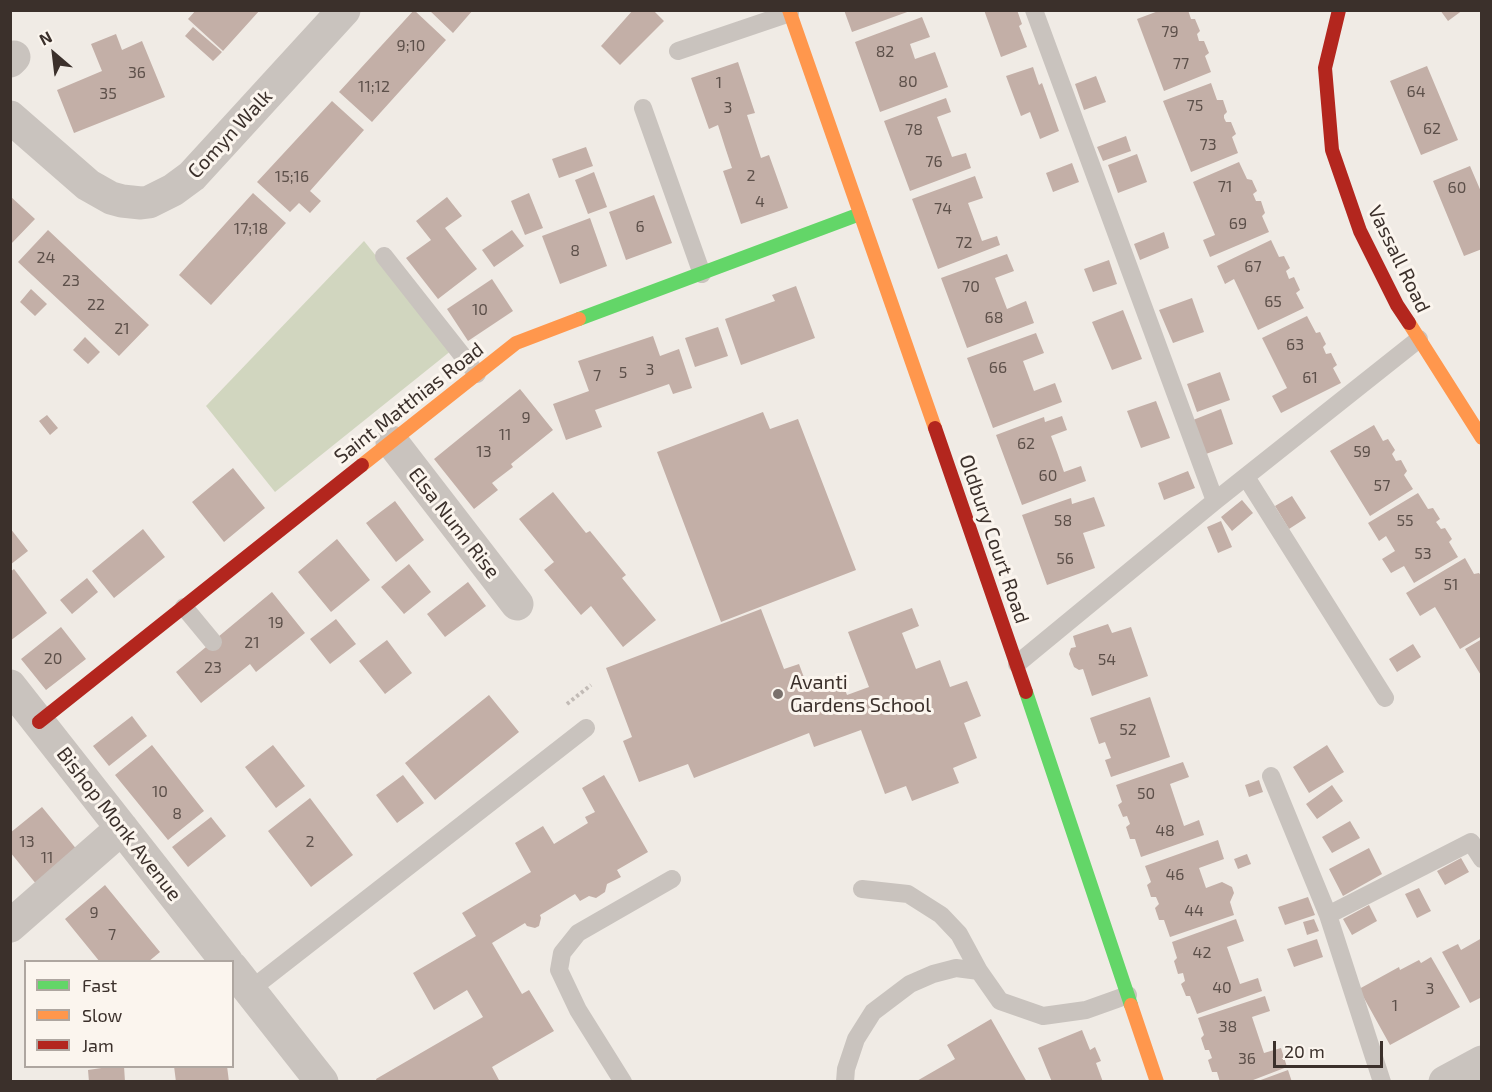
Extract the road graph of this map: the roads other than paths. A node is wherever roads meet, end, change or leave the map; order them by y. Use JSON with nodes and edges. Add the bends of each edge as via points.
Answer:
{"nodes":[{"id":1,"x":344,"y":10,"type":"edge"},
{"id":2,"x":1034,"y":10,"type":"edge"},
{"id":3,"x":1339,"y":10,"type":"edge"},
{"id":4,"x":789,"y":12,"type":"edge"},
{"id":5,"x":678,"y":51,"type":"dead end"},
{"id":6,"x":643,"y":108,"type":"dead end"},
{"id":7,"x":10,"y":117,"type":"edge"},
{"id":8,"x":860,"y":214,"type":"junction"},
{"id":9,"x":384,"y":256,"type":"dead end"},
{"id":10,"x":702,"y":274,"type":"junction"},
{"id":11,"x":1419,"y":339,"type":"junction"},
{"id":12,"x":477,"y":374,"type":"junction"},
{"id":13,"x":1482,"y":438,"type":"edge"},
{"id":14,"x":392,"y":442,"type":"junction"},
{"id":15,"x":1246,"y":477,"type":"junction"},
{"id":16,"x":1215,"y":501,"type":"junction"},
{"id":17,"x":517,"y":604,"type":"dead end"},
{"id":18,"x":184,"y":607,"type":"junction"},
{"id":19,"x":213,"y":642,"type":"dead end"},
{"id":20,"x":1017,"y":664,"type":"junction"},
{"id":21,"x":10,"y":686,"type":"edge"},
{"id":22,"x":1385,"y":698,"type":"dead end"},
{"id":23,"x":39,"y":722,"type":"junction"},
{"id":24,"x":586,"y":728,"type":"dead end"},
{"id":25,"x":1271,"y":776,"type":"dead end"},
{"id":26,"x":122,"y":828,"type":"junction"},
{"id":27,"x":1482,"y":860,"type":"edge"},
{"id":28,"x":672,"y":879,"type":"dead end"},
{"id":29,"x":862,"y":889,"type":"dead end"},
{"id":30,"x":1328,"y":915,"type":"junction"},
{"id":31,"x":10,"y":926,"type":"edge"},
{"id":32,"x":225,"y":960,"type":"edge"},
{"id":33,"x":979,"y":971,"type":"junction"},
{"id":34,"x":241,"y":979,"type":"edge"},
{"id":35,"x":1128,"y":995,"type":"junction"},
{"id":36,"x":1482,"y":1062,"type":"edge"},
{"id":37,"x":322,"y":1082,"type":"edge"},
{"id":38,"x":623,"y":1082,"type":"edge"},
{"id":39,"x":845,"y":1082,"type":"edge"},
{"id":40,"x":1157,"y":1082,"type":"edge"},
{"id":41,"x":1382,"y":1082,"type":"edge"},
{"id":42,"x":1445,"y":1082,"type":"edge"}],
"edges":[{"from":1,"to":7,"type":"street","name":"Comyn Walk","via":[[192,176],[149,202],[111,198],[88,185]]},
{"from":2,"to":16,"type":"lane"},
{"from":3,"to":11,"type":"street","name":"Vassall Road","via":[[1325,68],[1332,150],[1360,231],[1397,305]]},
{"from":4,"to":5,"type":"lane"},
{"from":4,"to":8,"type":"street","name":"Oldbury Court Road"},
{"from":6,"to":10,"type":"lane"},
{"from":8,"to":10,"type":"street","name":"Saint Matthias Road"},
{"from":8,"to":20,"type":"street","name":"Oldbury Court Road"},
{"from":9,"to":12,"type":"lane"},
{"from":10,"to":12,"type":"street","name":"Saint Matthias Road","via":[[516,343]]},
{"from":11,"to":13,"type":"street","name":"Vassall Road"},
{"from":11,"to":15,"type":"lane"},
{"from":12,"to":14,"type":"street","name":"Saint Matthias Road"},
{"from":14,"to":17,"type":"street","name":"Elsa Nunn Rise"},
{"from":14,"to":18,"type":"street","name":"Saint Matthias Road"},
{"from":15,"to":16,"type":"lane"},
{"from":15,"to":22,"type":"lane"},
{"from":16,"to":20,"type":"lane"},
{"from":18,"to":19,"type":"lane"},
{"from":18,"to":23,"type":"street","name":"Saint Matthias Road"},
{"from":20,"to":35,"type":"street","name":"Oldbury Court Road"},
{"from":21,"to":23,"type":"street","name":"Bishop Monk Avenue"},
{"from":23,"to":26,"type":"street","name":"Bishop Monk Avenue"},
{"from":24,"to":34,"type":"lane"},
{"from":25,"to":30,"type":"lane"},
{"from":26,"to":31,"type":"street"},
{"from":26,"to":32,"type":"street","name":"Bishop Monk Avenue"},
{"from":27,"to":30,"type":"lane","via":[[1471,842]]},
{"from":28,"to":38,"type":"lane","via":[[578,933],[562,953],[559,970],[578,1010]]},
{"from":29,"to":33,"type":"lane","via":[[908,894],[940,915],[959,934]]},
{"from":30,"to":41,"type":"lane"},
{"from":33,"to":35,"type":"lane","via":[[1000,1001],[1043,1016],[1086,1010]]},
{"from":33,"to":39,"type":"lane","via":[[956,968],[933,974],[910,984],[873,1012],[856,1039]]},
{"from":34,"to":37,"type":"street"},
{"from":35,"to":40,"type":"street","name":"Oldbury Court Road"},
{"from":36,"to":42,"type":"street"}]}
